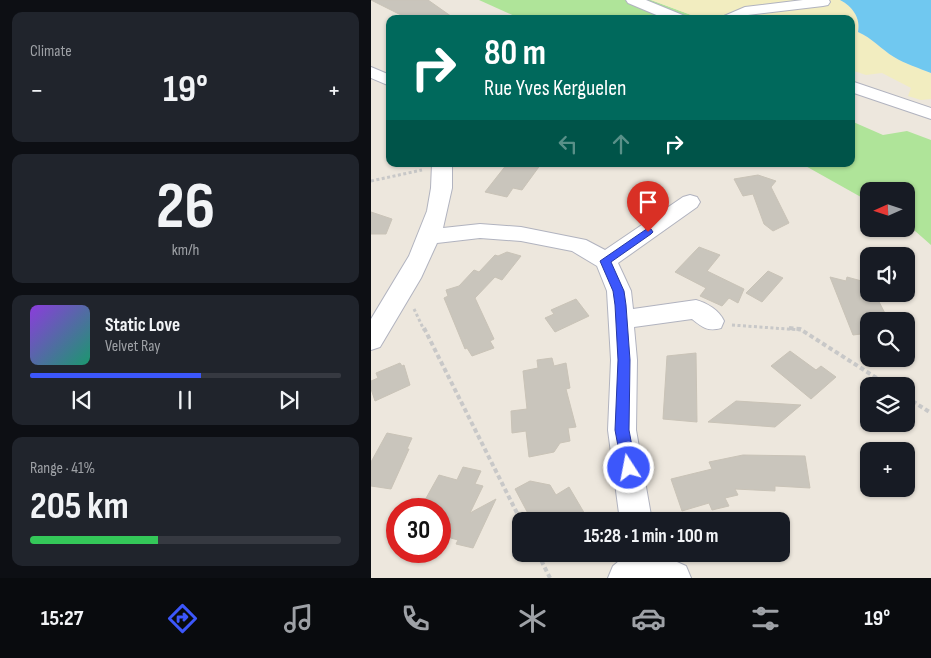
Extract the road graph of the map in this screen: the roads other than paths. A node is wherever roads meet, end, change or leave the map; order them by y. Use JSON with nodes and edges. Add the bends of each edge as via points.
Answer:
{"nodes":[{"id":1,"x":633,"y":0,"type":"edge"},
{"id":2,"x":823,"y":2,"type":"dead end"},
{"id":3,"x":670,"y":15,"type":"edge"},
{"id":4,"x":737,"y":15,"type":"edge"},
{"id":5,"x":371,"y":72,"type":"edge"},
{"id":6,"x":386,"y":79,"type":"edge"},
{"id":7,"x":855,"y":87,"type":"edge"},
{"id":8,"x":931,"y":114,"type":"edge"},
{"id":9,"x":442,"y":167,"type":"edge"},
{"id":10,"x":690,"y":202,"type":"dead end"},
{"id":11,"x":430,"y":237,"type":"junction"},
{"id":12,"x":605,"y":261,"type":"junction"},
{"id":13,"x":622,"y":320,"type":"junction"},
{"id":14,"x":711,"y":321,"type":"road end"},
{"id":15,"x":371,"y":340,"type":"edge"},
{"id":16,"x":635,"y":512,"type":"edge"},
{"id":17,"x":636,"y":565,"type":"edge"},
{"id":18,"x":673,"y":578,"type":"edge"}],
"edges":[{"from":1,"to":3,"type":"street"},
{"from":2,"to":4,"type":"street","via":[[745,11]]},
{"from":5,"to":6,"type":"street"},
{"from":7,"to":8,"type":"street"},
{"from":9,"to":11,"type":"street","via":[[441,190]]},
{"from":10,"to":12,"type":"street"},
{"from":11,"to":12,"type":"street","via":[[480,231],[521,234],[578,245]]},
{"from":11,"to":15,"type":"street"},
{"from":12,"to":13,"type":"street","via":[[619,291]]},
{"from":13,"to":14,"type":"street","via":[[696,309]]},
{"from":13,"to":16,"type":"street","via":[[622,430]]},
{"from":17,"to":18,"type":"street"}]}
